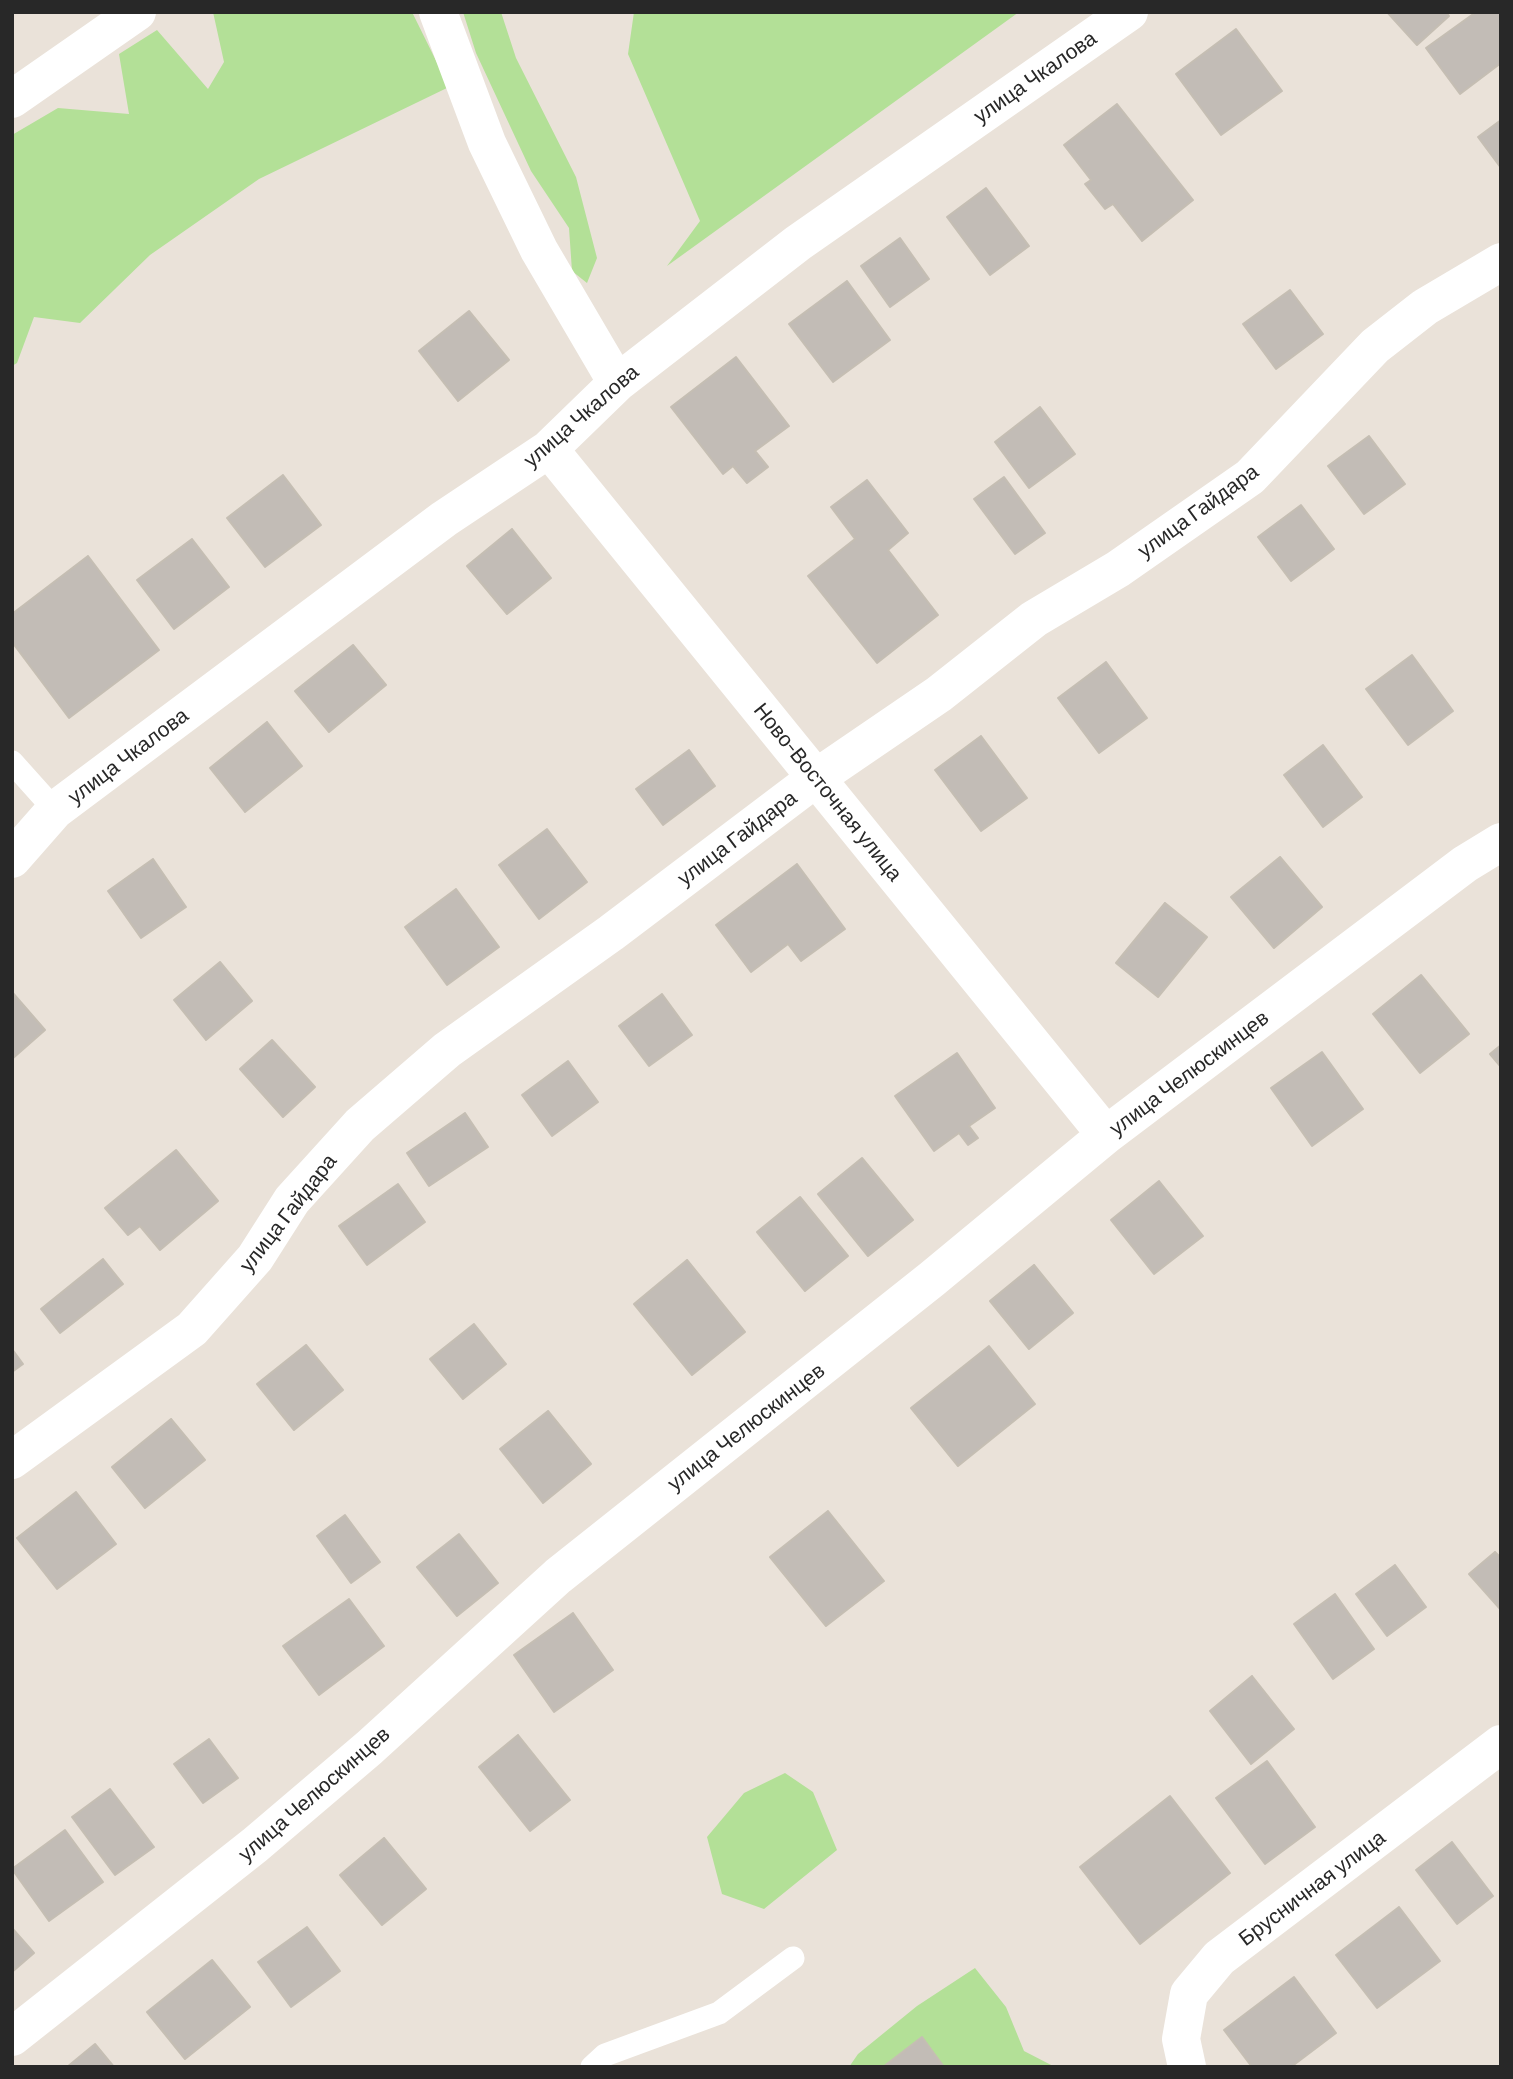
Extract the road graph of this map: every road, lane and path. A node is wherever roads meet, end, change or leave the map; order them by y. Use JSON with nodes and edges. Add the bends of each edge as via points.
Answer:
{"nodes":[{"id":1,"x":137,"y":12,"type":"edge"},
{"id":2,"x":438,"y":12,"type":"edge"},
{"id":3,"x":1129,"y":12,"type":"edge"},
{"id":4,"x":12,"y":99,"type":"edge"},
{"id":5,"x":1501,"y":262,"type":"edge"},
{"id":6,"x":617,"y":383,"type":"junction"},
{"id":7,"x":549,"y":449,"type":"junction"},
{"id":8,"x":12,"y":761,"type":"edge"},
{"id":9,"x":816,"y":778,"type":"junction"},
{"id":10,"x":55,"y":810,"type":"junction"},
{"id":11,"x":1501,"y":842,"type":"edge"},
{"id":12,"x":12,"y":859,"type":"edge"},
{"id":13,"x":1106,"y":1135,"type":"junction"},
{"id":14,"x":12,"y":1460,"type":"edge"},
{"id":15,"x":1501,"y":1744,"type":"edge"},
{"id":16,"x":793,"y":1958,"type":"dead end"},
{"id":17,"x":12,"y":2038,"type":"edge"},
{"id":18,"x":592,"y":2067,"type":"edge"},
{"id":19,"x":1187,"y":2067,"type":"edge"}],
"edges":[{"from":1,"to":4,"type":"street"},
{"from":2,"to":6,"type":"street","via":[[487,144],[540,250]]},
{"from":3,"to":6,"type":"street","name":"улица Чкалова","via":[[798,243]]},
{"from":5,"to":9,"type":"street","name":"улица Гайдара","via":[[1425,307],[1375,346],[1250,477],[1118,569],[1034,619],[939,694]]},
{"from":6,"to":7,"type":"street","name":"улица Чкалова"},
{"from":7,"to":9,"type":"street","name":"Ново-Восточная улица"},
{"from":7,"to":10,"type":"street","name":"улица Чкалова","via":[[444,519]]},
{"from":8,"to":10,"type":"lane"},
{"from":9,"to":13,"type":"street","name":"Ново-Восточная улица"},
{"from":9,"to":14,"type":"street","name":"улица Гайдара","via":[[447,1050],[360,1125],[292,1200],[255,1258],[192,1329]]},
{"from":10,"to":12,"type":"street","name":"улица Чкалова"},
{"from":11,"to":13,"type":"street","name":"улица Челюскинцев","via":[[1465,864]]},
{"from":13,"to":17,"type":"street","name":"улица Челюскинцев","via":[[558,1576],[255,1846]]},
{"from":15,"to":19,"type":"street","name":"Брусничная улица","via":[[1219,1958],[1189,1994],[1181,2039]]},
{"from":16,"to":18,"type":"lane","via":[[719,2013],[605,2055]]}]}
